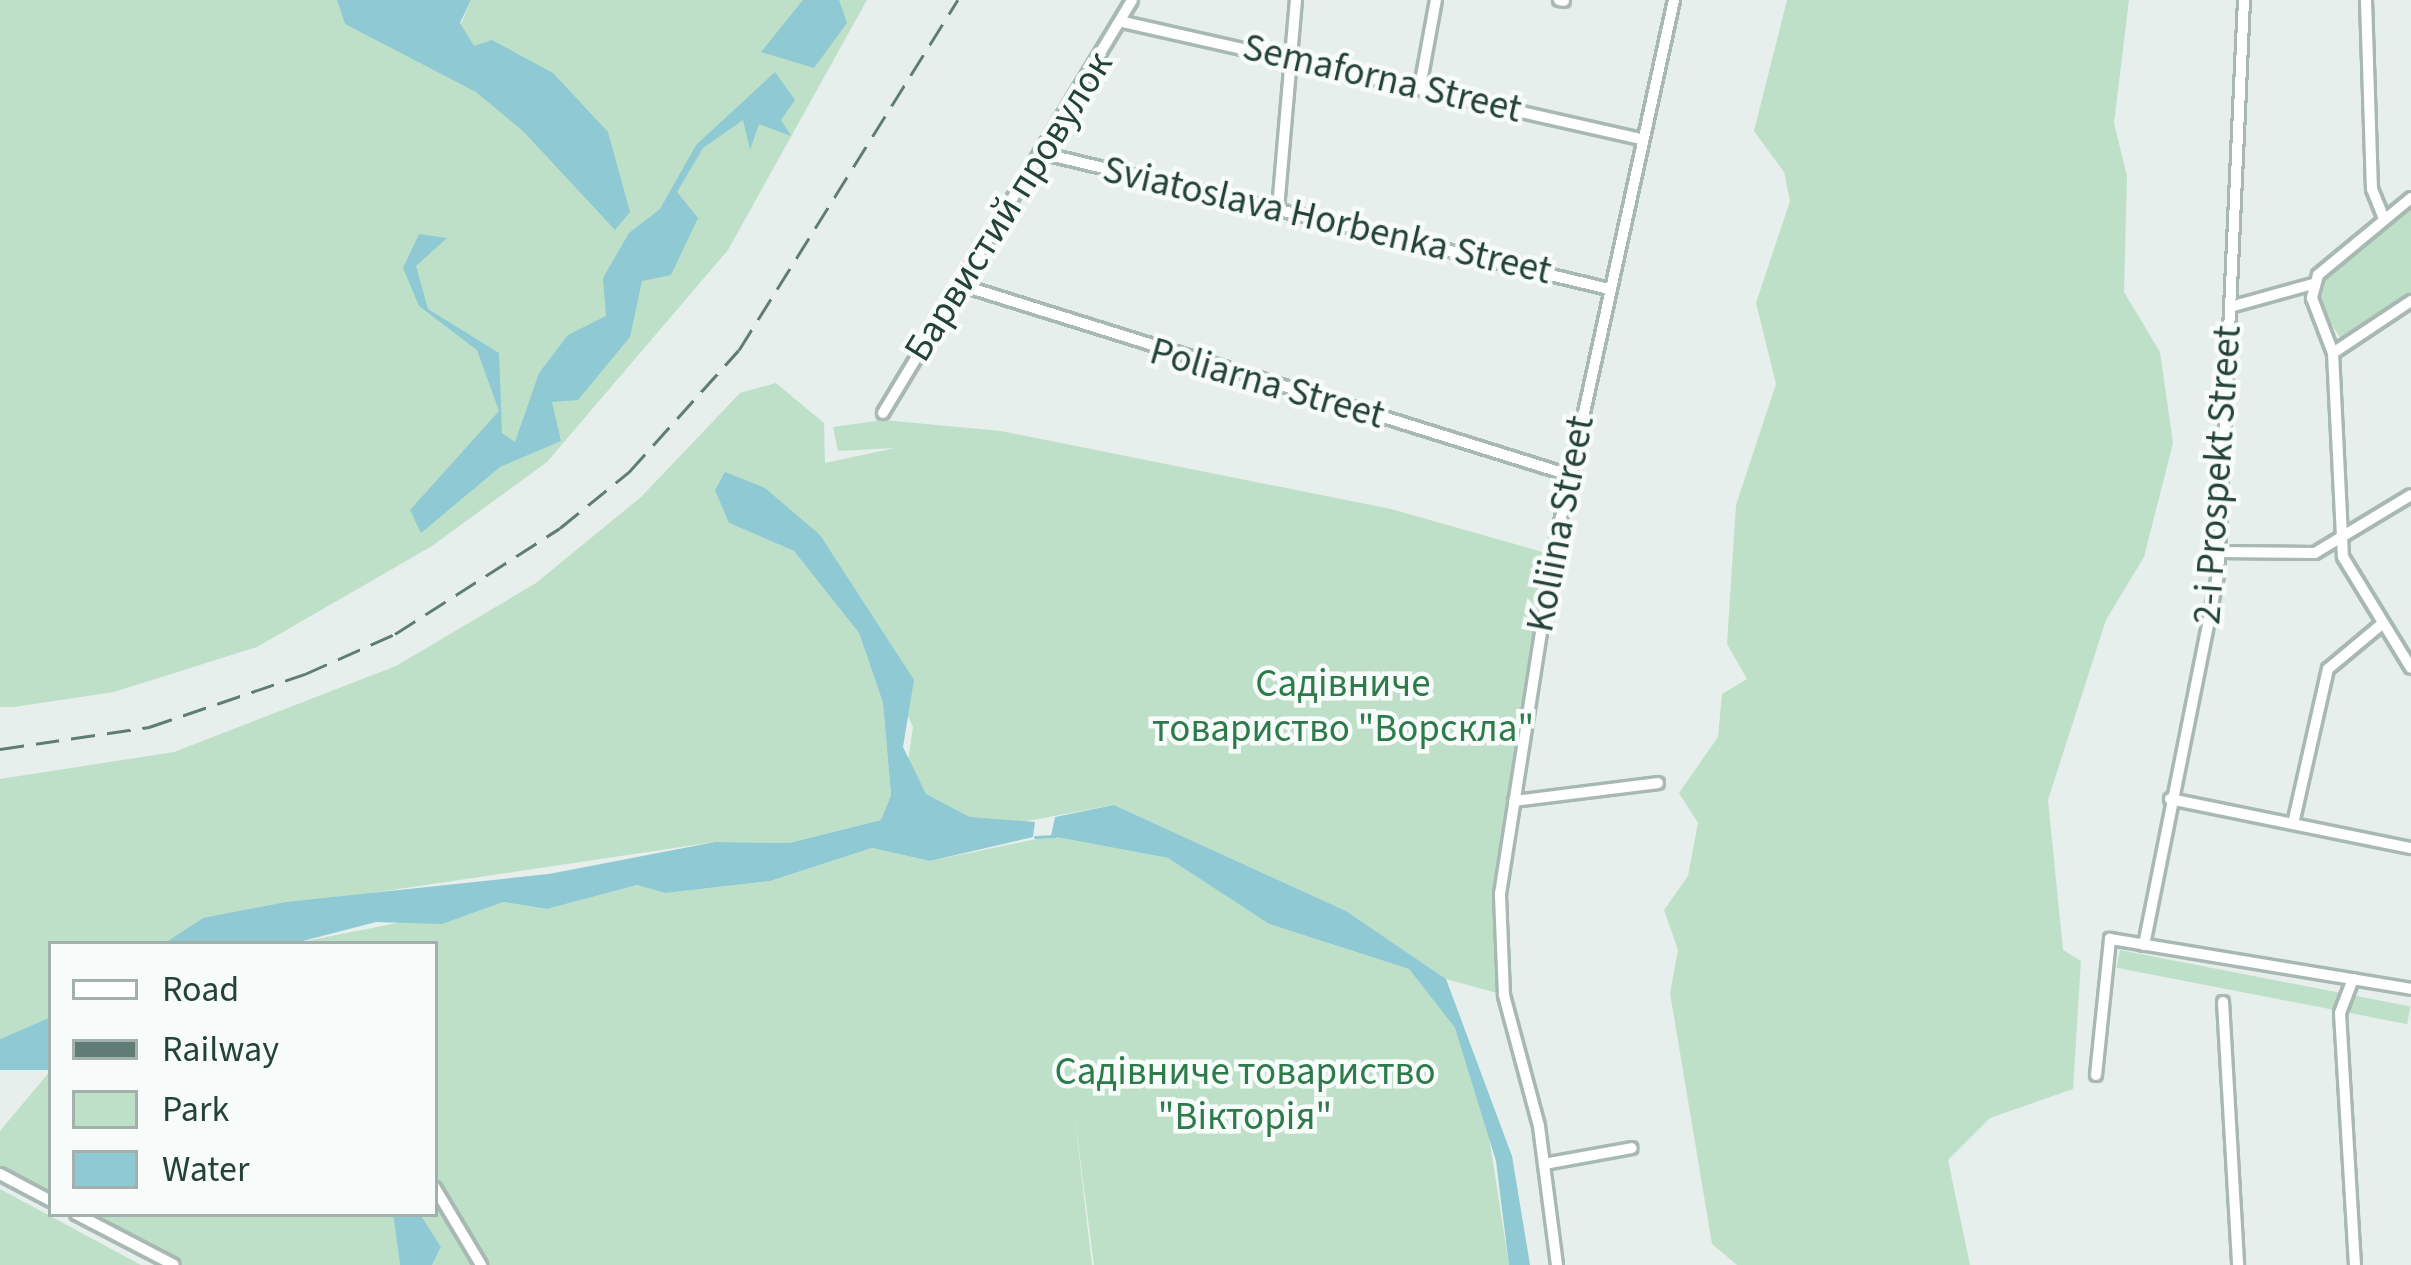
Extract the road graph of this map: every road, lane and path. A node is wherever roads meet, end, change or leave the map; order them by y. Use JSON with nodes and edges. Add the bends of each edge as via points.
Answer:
{"nodes":[{"id":1,"x":1132,"y":0,"type":"edge"},
{"id":2,"x":1297,"y":0,"type":"edge"},
{"id":3,"x":1436,"y":0,"type":"edge"},
{"id":4,"x":1674,"y":0,"type":"edge"},
{"id":5,"x":2244,"y":0,"type":"edge"},
{"id":6,"x":2366,"y":0,"type":"edge"},
{"id":7,"x":1123,"y":22,"type":"junction"},
{"id":8,"x":1290,"y":57,"type":"junction"},
{"id":9,"x":1420,"y":87,"type":"junction"},
{"id":10,"x":1641,"y":139,"type":"junction"},
{"id":11,"x":1045,"y":154,"type":"junction"},
{"id":12,"x":2411,"y":198,"type":"edge"},
{"id":13,"x":1278,"y":209,"type":"junction"},
{"id":14,"x":2383,"y":216,"type":"junction"},
{"id":15,"x":2313,"y":284,"type":"junction"},
{"id":16,"x":967,"y":286,"type":"junction"},
{"id":17,"x":1609,"y":289,"type":"junction"},
{"id":18,"x":2411,"y":301,"type":"edge"},
{"id":19,"x":2230,"y":307,"type":"junction"},
{"id":20,"x":2333,"y":353,"type":"junction"},
{"id":21,"x":883,"y":413,"type":"dead end"},
{"id":22,"x":1569,"y":475,"type":"junction"},
{"id":23,"x":2411,"y":495,"type":"edge"},
{"id":24,"x":2341,"y":540,"type":"junction"},
{"id":25,"x":2219,"y":552,"type":"junction"},
{"id":26,"x":2382,"y":624,"type":"junction"},
{"id":27,"x":2411,"y":668,"type":"edge"},
{"id":28,"x":1658,"y":783,"type":"dead end"},
{"id":29,"x":2170,"y":799,"type":"junction"},
{"id":30,"x":1514,"y":801,"type":"junction"},
{"id":31,"x":2293,"y":824,"type":"junction"},
{"id":32,"x":2411,"y":848,"type":"edge"},
{"id":33,"x":2144,"y":945,"type":"junction"},
{"id":34,"x":2353,"y":979,"type":"junction"},
{"id":35,"x":2411,"y":989,"type":"edge"},
{"id":36,"x":2223,"y":1002,"type":"dead end"},
{"id":37,"x":2096,"y":1075,"type":"dead end"},
{"id":38,"x":1632,"y":1148,"type":"dead end"},
{"id":39,"x":1544,"y":1164,"type":"junction"},
{"id":40,"x":0,"y":1174,"type":"edge"},
{"id":41,"x":438,"y":1193,"type":"edge"},
{"id":42,"x":48,"y":1199,"type":"edge"},
{"id":43,"x":82,"y":1217,"type":"edge"},
{"id":44,"x":174,"y":1265,"type":"edge"},
{"id":45,"x":482,"y":1265,"type":"edge"},
{"id":46,"x":1558,"y":1265,"type":"edge"},
{"id":47,"x":2238,"y":1265,"type":"edge"},
{"id":48,"x":2356,"y":1265,"type":"edge"}],
"edges":[{"from":1,"to":7,"type":"street","name":"Барвистий провулок"},
{"from":2,"to":8,"type":"street"},
{"from":3,"to":9,"type":"street"},
{"from":4,"to":10,"type":"street","name":"Koliina Street"},
{"from":5,"to":19,"type":"street","name":"2-i Prospekt Street"},
{"from":6,"to":14,"type":"street","via":[[2372,189]]},
{"from":7,"to":8,"type":"street","name":"Semaforna Street"},
{"from":7,"to":11,"type":"street","name":"Барвистий провулок"},
{"from":8,"to":9,"type":"street","name":"Semaforna Street"},
{"from":8,"to":13,"type":"street"},
{"from":9,"to":10,"type":"street","name":"Semaforna Street"},
{"from":10,"to":17,"type":"street","name":"Koliina Street"},
{"from":11,"to":13,"type":"street","name":"Sviatoslava Horbenka Street"},
{"from":11,"to":16,"type":"street","name":"Барвистий провулок"},
{"from":12,"to":14,"type":"street"},
{"from":13,"to":17,"type":"street","name":"Sviatoslava Horbenka Street"},
{"from":14,"to":15,"type":"street"},
{"from":15,"to":19,"type":"street"},
{"from":15,"to":20,"type":"street"},
{"from":16,"to":21,"type":"street","name":"Барвистий провулок"},
{"from":16,"to":22,"type":"street","name":"Poliarna Street"},
{"from":17,"to":22,"type":"street","name":"Koliina Street"},
{"from":18,"to":20,"type":"street"},
{"from":19,"to":25,"type":"street","name":"2-i Prospekt Street"},
{"from":20,"to":24,"type":"street"},
{"from":22,"to":30,"type":"street","name":"Koliina Street"},
{"from":23,"to":24,"type":"street"},
{"from":24,"to":25,"type":"street","via":[[2315,553]]},
{"from":24,"to":26,"type":"street"},
{"from":25,"to":29,"type":"street","name":"2-i Prospekt Street"},
{"from":26,"to":27,"type":"street"},
{"from":26,"to":31,"type":"street","via":[[2328,669]]},
{"from":28,"to":30,"type":"street"},
{"from":29,"to":31,"type":"street"},
{"from":29,"to":33,"type":"street","name":"2-i Prospekt Street"},
{"from":30,"to":39,"type":"street","name":"Koliina Street","via":[[1498,920],[1504,995]]},
{"from":31,"to":32,"type":"street"},
{"from":33,"to":34,"type":"street"},
{"from":33,"to":37,"type":"street","via":[[2110,939]]},
{"from":34,"to":35,"type":"street"},
{"from":34,"to":48,"type":"street","via":[[2340,1013]]},
{"from":36,"to":47,"type":"street"},
{"from":38,"to":39,"type":"street"},
{"from":39,"to":46,"type":"street","name":"Koliina Street"},
{"from":40,"to":42,"type":"street"},
{"from":41,"to":45,"type":"street"},
{"from":43,"to":44,"type":"street"}]}
